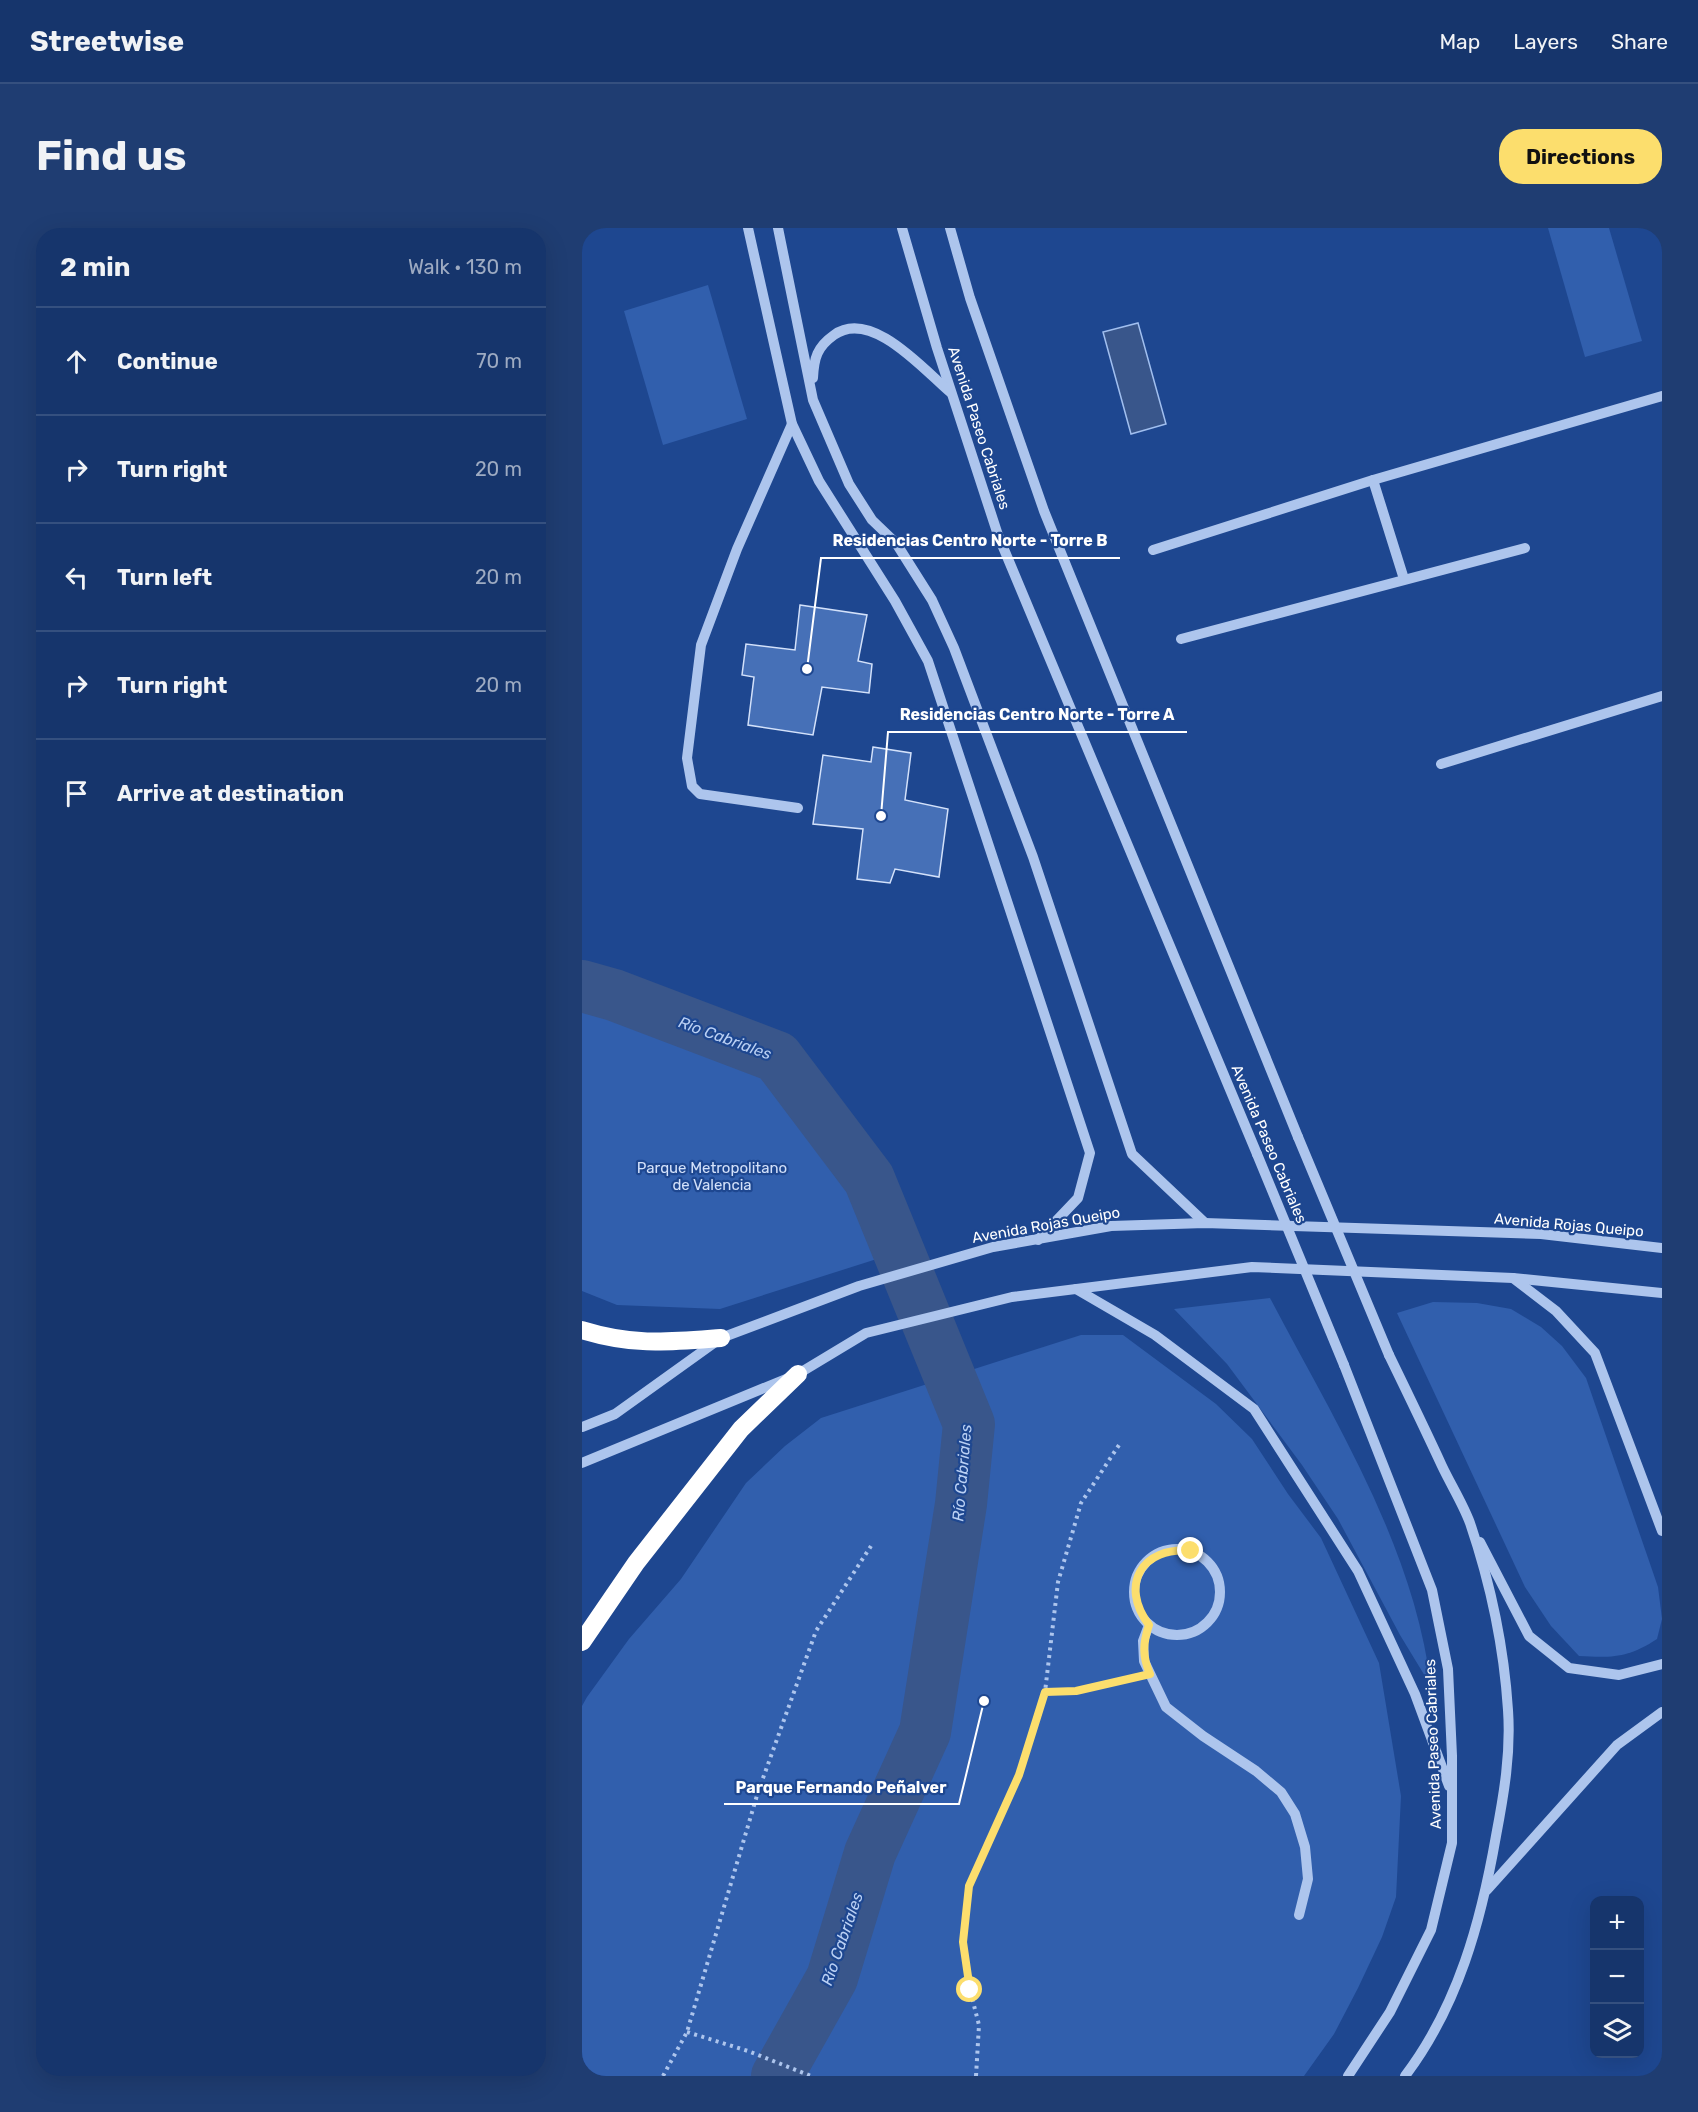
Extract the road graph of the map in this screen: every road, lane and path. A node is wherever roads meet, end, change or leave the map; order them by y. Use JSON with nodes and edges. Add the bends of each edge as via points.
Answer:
{"nodes":[{"id":1,"x":748,"y":228,"type":"edge"},
{"id":2,"x":778,"y":228,"type":"edge"},
{"id":3,"x":902,"y":228,"type":"edge"},
{"id":4,"x":950,"y":228,"type":"edge"},
{"id":5,"x":951,"y":393,"type":"junction"},
{"id":6,"x":1662,"y":396,"type":"edge"},
{"id":7,"x":813,"y":400,"type":"junction"},
{"id":8,"x":792,"y":424,"type":"junction"},
{"id":9,"x":1373,"y":480,"type":"junction"},
{"id":10,"x":1525,"y":548,"type":"dead end"},
{"id":11,"x":1153,"y":550,"type":"dead end"},
{"id":12,"x":1404,"y":579,"type":"junction"},
{"id":13,"x":1181,"y":639,"type":"dead end"},
{"id":14,"x":1662,"y":696,"type":"edge"},
{"id":15,"x":1441,"y":764,"type":"dead end"},
{"id":16,"x":798,"y":808,"type":"dead end"},
{"id":17,"x":1204,"y":1223,"type":"junction"},
{"id":18,"x":1038,"y":1240,"type":"junction"},
{"id":19,"x":1662,"y":1248,"type":"edge"},
{"id":20,"x":1513,"y":1278,"type":"junction"},
{"id":21,"x":1076,"y":1289,"type":"junction"},
{"id":22,"x":1662,"y":1293,"type":"edge"},
{"id":23,"x":582,"y":1330,"type":"edge"},
{"id":24,"x":721,"y":1338,"type":"junction"},
{"id":25,"x":798,"y":1374,"type":"junction"},
{"id":26,"x":582,"y":1426,"type":"edge"},
{"id":27,"x":1121,"y":1442,"type":"dead end"},
{"id":28,"x":582,"y":1463,"type":"edge"},
{"id":29,"x":1469,"y":1521,"type":"junction"},
{"id":30,"x":1662,"y":1531,"type":"edge"},
{"id":31,"x":871,"y":1546,"type":"dead end"},
{"id":32,"x":1149,"y":1625,"type":"junction"},
{"id":33,"x":582,"y":1642,"type":"edge"},
{"id":34,"x":1662,"y":1654,"type":"edge"},
{"id":35,"x":1658,"y":1665,"type":"edge"},
{"id":36,"x":1150,"y":1674,"type":"junction"},
{"id":37,"x":1045,"y":1692,"type":"junction"},
{"id":38,"x":1662,"y":1712,"type":"edge"},
{"id":39,"x":1452,"y":1795,"type":"junction"},
{"id":40,"x":1486,"y":1891,"type":"junction"},
{"id":41,"x":1299,"y":1915,"type":"dead end"},
{"id":42,"x":687,"y":2032,"type":"junction"},
{"id":43,"x":663,"y":2076,"type":"edge"},
{"id":44,"x":812,"y":2076,"type":"edge"},
{"id":45,"x":976,"y":2076,"type":"edge"},
{"id":46,"x":1348,"y":2076,"type":"edge"},
{"id":47,"x":1405,"y":2076,"type":"edge"}],
"edges":[{"from":1,"to":8,"type":"street"},
{"from":2,"to":7,"type":"street"},
{"from":3,"to":5,"type":"street","name":"Avenida Paseo Cabriales"},
{"from":4,"to":29,"type":"street","name":"Avenida Paseo Cabriales","bridge":true,"via":[[970,298],[1044,511],[1389,1355]]},
{"from":5,"to":7,"type":"street","via":[[889,339],[862,328],[838,332],[821,345],[814,358]]},
{"from":5,"to":39,"type":"street","name":"Avenida Paseo Cabriales","bridge":true,"via":[[998,535],[1344,1365],[1432,1590],[1448,1669]]},
{"from":6,"to":9,"type":"street"},
{"from":7,"to":17,"type":"street","via":[[849,484],[872,520],[896,543],[932,600],[954,648],[1033,857],[1132,1154]]},
{"from":8,"to":16,"type":"street","via":[[737,549],[701,645],[687,758],[692,786],[700,794]]},
{"from":8,"to":18,"type":"street","via":[[819,481],[928,661],[1090,1153],[1078,1198]]},
{"from":9,"to":11,"type":"street"},
{"from":9,"to":12,"type":"street"},
{"from":10,"to":12,"type":"street"},
{"from":12,"to":13,"type":"street"},
{"from":14,"to":15,"type":"street"},
{"from":17,"to":18,"type":"street","name":"Avenida Rojas Queipo","via":[[1112,1226]]},
{"from":17,"to":19,"type":"street","name":"Avenida Rojas Queipo","via":[[1541,1234]]},
{"from":18,"to":24,"type":"street","name":"Avenida Rojas Queipo","via":[[993,1247],[859,1286]]},
{"from":20,"to":21,"type":"street","via":[[1251,1267]]},
{"from":20,"to":22,"type":"street"},
{"from":20,"to":30,"type":"street","via":[[1556,1311],[1595,1353]]},
{"from":21,"to":25,"type":"street","via":[[1012,1297],[866,1333]]},
{"from":21,"to":39,"type":"street","via":[[1155,1335],[1254,1409],[1358,1571],[1414,1694]]},
{"from":23,"to":24,"type":"highway","via":[[615,1341]]},
{"from":24,"to":26,"type":"street","name":"Avenida Rojas Queipo","via":[[615,1414]]},
{"from":25,"to":28,"type":"street"},
{"from":25,"to":33,"type":"highway","via":[[741,1429],[636,1563]]},
{"from":27,"to":37,"type":"path","via":[[1081,1503],[1058,1581]]},
{"from":29,"to":35,"type":"street","via":[[1529,1636],[1569,1668],[1618,1675]]},
{"from":29,"to":40,"type":"street","name":"Avenida Paseo Cabriales","via":[[1487,1582],[1508,1711],[1508,1773]]},
{"from":31,"to":42,"type":"path","via":[[816,1630],[758,1792]]},
{"from":32,"to":32,"type":"street","via":[[1163,1633],[1180,1635],[1197,1631],[1210,1620],[1221,1589],[1206,1560],[1191,1551],[1174,1550],[1158,1554],[1144,1564],[1136,1579],[1134,1595],[1139,1612]]},
{"from":32,"to":36,"type":"street","via":[[1143,1641],[1144,1661]]},
{"from":34,"to":35,"type":"street"},
{"from":36,"to":37,"type":"path","via":[[1076,1691]]},
{"from":36,"to":41,"type":"street","via":[[1166,1707],[1281,1792],[1305,1846],[1308,1879]]},
{"from":37,"to":45,"type":"path","via":[[1019,1775],[969,1886],[963,1942],[980,2025]]},
{"from":38,"to":40,"type":"street","via":[[1617,1745]]},
{"from":39,"to":46,"type":"street","name":"Avenida Paseo Cabriales","via":[[1452,1843],[1431,1930],[1390,2012]]},
{"from":40,"to":47,"type":"street","name":"Avenida Paseo Cabriales","via":[[1476,1933],[1454,1991],[1424,2051]]},
{"from":42,"to":43,"type":"path"},
{"from":42,"to":44,"type":"path"}]}
